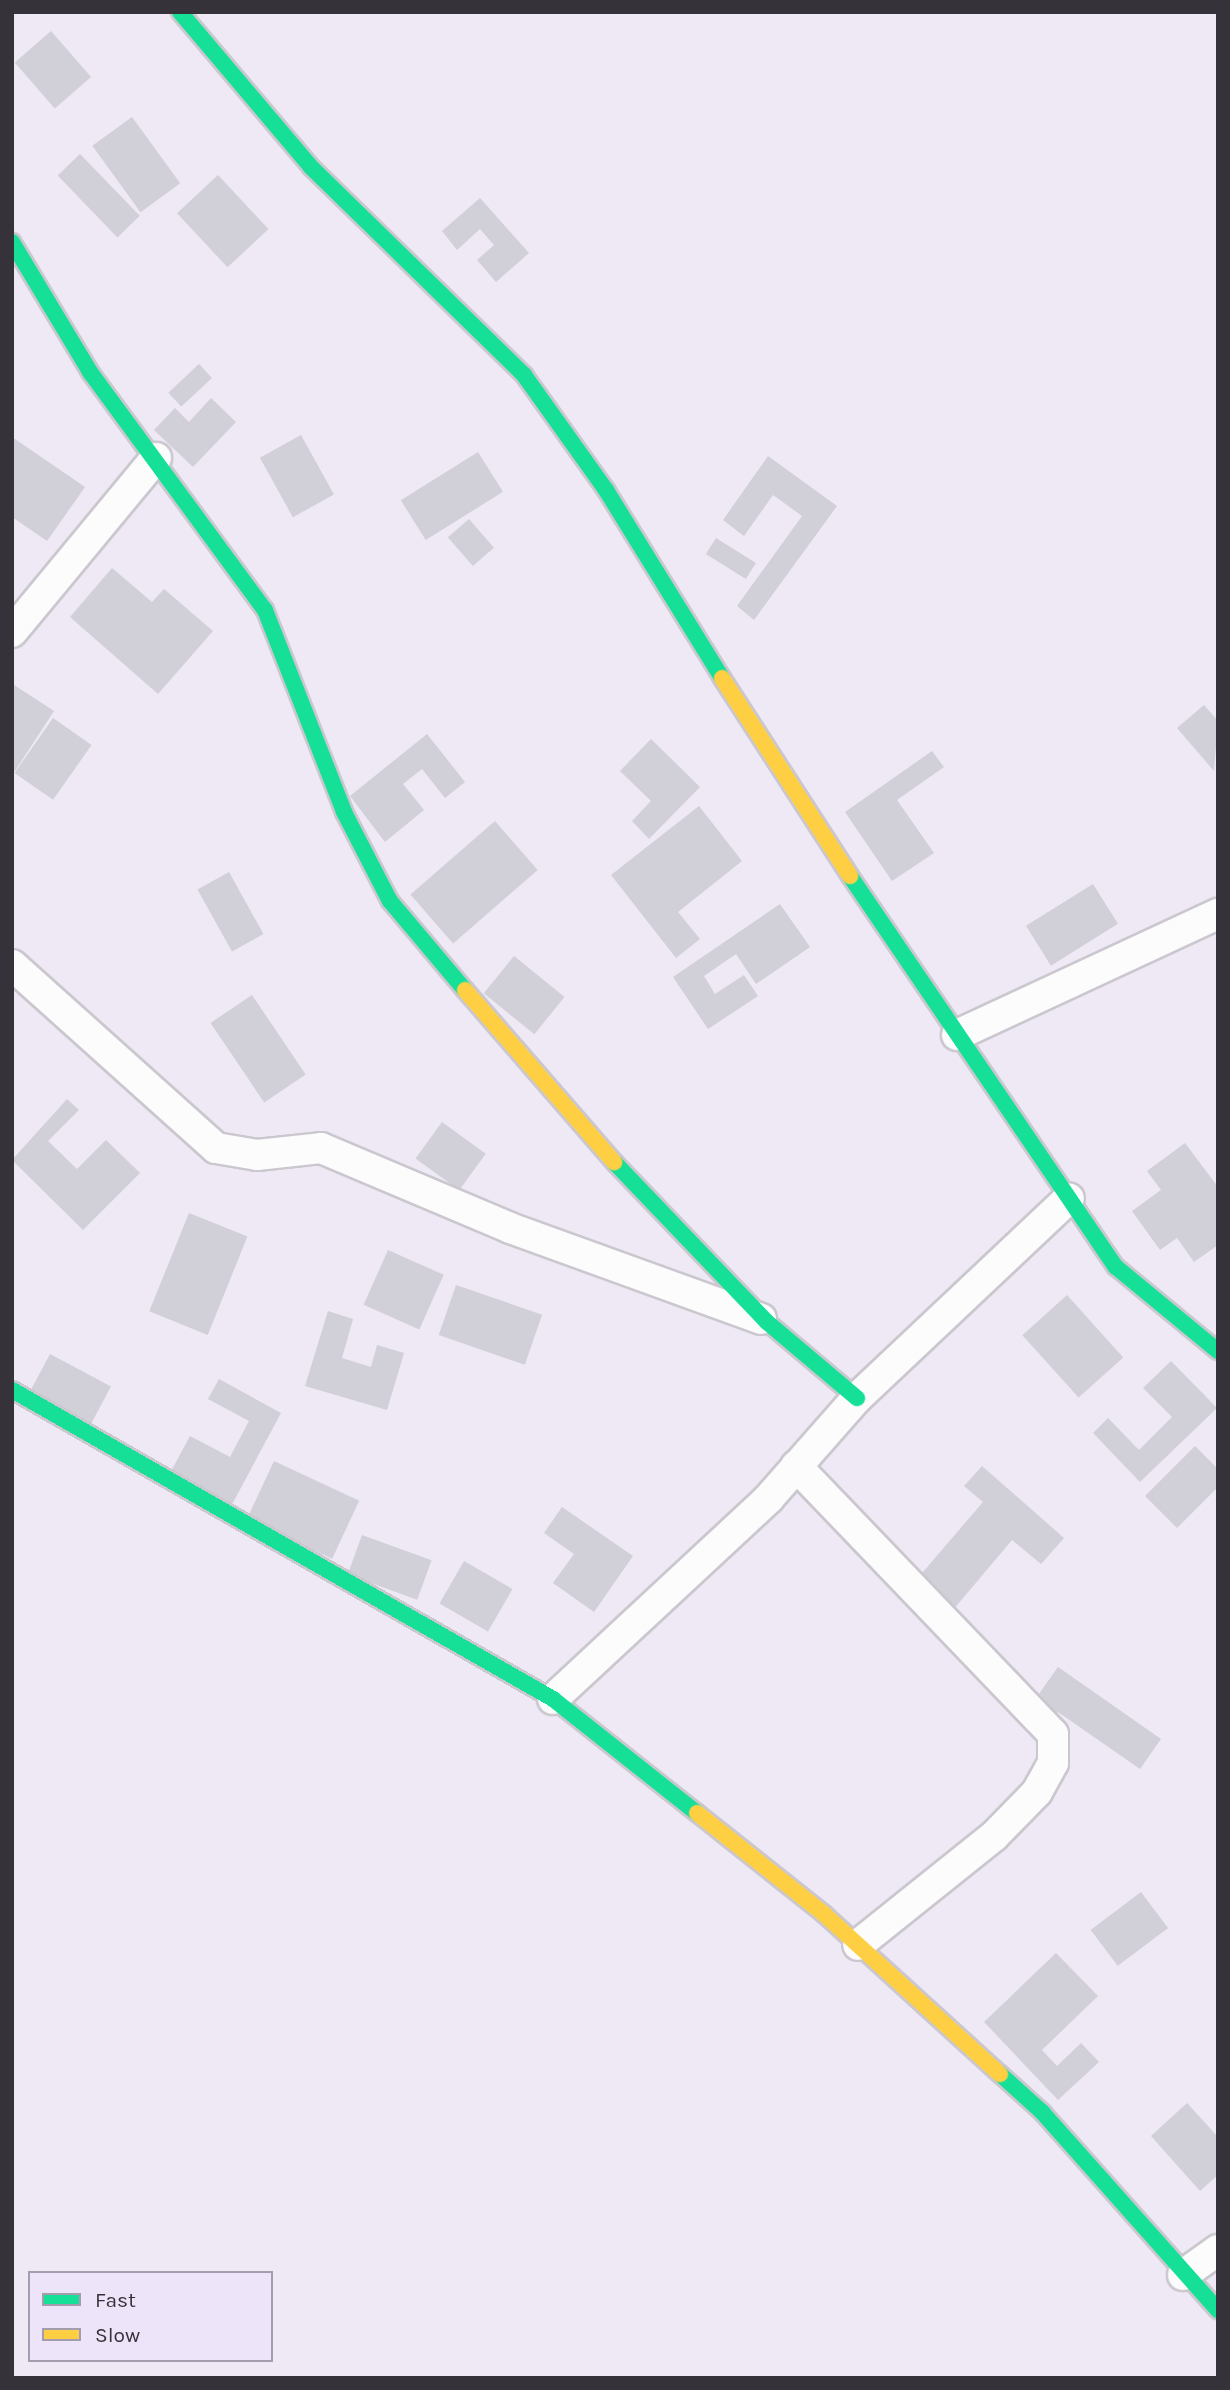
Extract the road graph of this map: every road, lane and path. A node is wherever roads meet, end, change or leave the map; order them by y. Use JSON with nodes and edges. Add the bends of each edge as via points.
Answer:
{"nodes":[{"id":1,"x":180,"y":12,"type":"edge"},
{"id":2,"x":12,"y":242,"type":"edge"},
{"id":3,"x":156,"y":458,"type":"junction"},
{"id":4,"x":12,"y":632,"type":"edge"},
{"id":5,"x":1218,"y":914,"type":"edge"},
{"id":6,"x":12,"y":965,"type":"edge"},
{"id":7,"x":957,"y":1035,"type":"junction"},
{"id":8,"x":1069,"y":1198,"type":"junction"},
{"id":9,"x":767,"y":1322,"type":"junction"},
{"id":10,"x":1218,"y":1351,"type":"edge"},
{"id":11,"x":12,"y":1390,"type":"edge"},
{"id":12,"x":857,"y":1398,"type":"junction"},
{"id":13,"x":796,"y":1466,"type":"junction"},
{"id":14,"x":553,"y":1699,"type":"junction"},
{"id":15,"x":858,"y":1945,"type":"junction"},
{"id":16,"x":1218,"y":2250,"type":"edge"},
{"id":17,"x":1183,"y":2275,"type":"junction"},
{"id":18,"x":1218,"y":2310,"type":"edge"}],
"edges":[{"from":1,"to":7,"type":"street","via":[[311,167],[524,375],[606,490],[790,788]]},
{"from":2,"to":3,"type":"street","via":[[90,372]]},
{"from":3,"to":4,"type":"street"},
{"from":3,"to":9,"type":"street","via":[[265,610],[303,694],[344,812],[390,901],[586,1133]]},
{"from":5,"to":7,"type":"street"},
{"from":6,"to":9,"type":"street","via":[[216,1148],[257,1155],[321,1149],[510,1228]]},
{"from":7,"to":8,"type":"street"},
{"from":8,"to":10,"type":"street","via":[[1116,1266]]},
{"from":8,"to":12,"type":"street"},
{"from":9,"to":12,"type":"street"},
{"from":11,"to":14,"type":"street"},
{"from":12,"to":13,"type":"street"},
{"from":13,"to":14,"type":"street"},
{"from":13,"to":15,"type":"street","via":[[1053,1734],[1053,1763],[1037,1793],[994,1836]]},
{"from":14,"to":15,"type":"street"},
{"from":15,"to":17,"type":"street","via":[[1042,2112]]},
{"from":16,"to":17,"type":"street"},
{"from":17,"to":18,"type":"street"}]}
